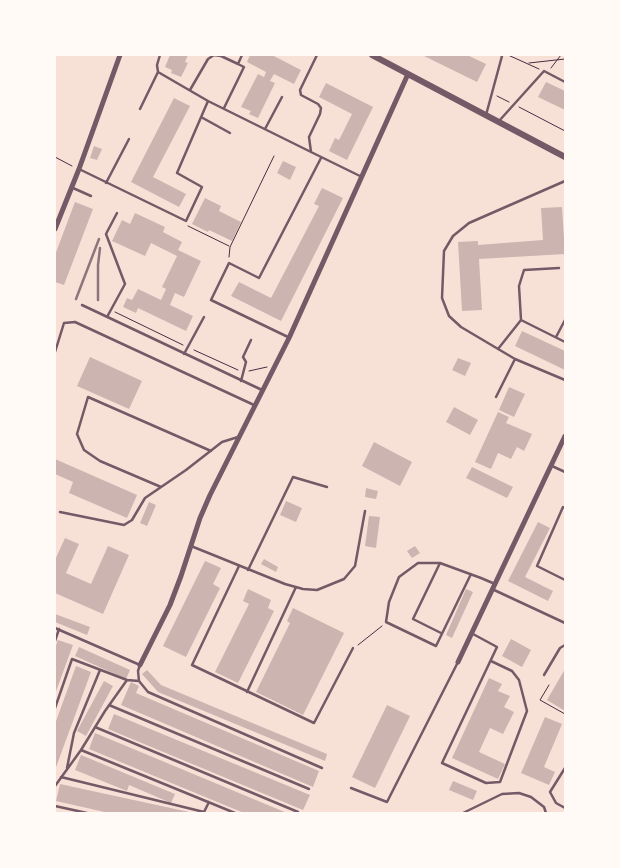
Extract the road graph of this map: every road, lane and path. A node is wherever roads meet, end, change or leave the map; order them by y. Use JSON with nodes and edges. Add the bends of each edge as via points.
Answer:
{"nodes":[{"id":1,"x":120,"y":55,"type":"edge"},
{"id":2,"x":160,"y":55,"type":"edge"},
{"id":3,"x":214,"y":55,"type":"edge"},
{"id":4,"x":242,"y":55,"type":"edge"},
{"id":5,"x":317,"y":55,"type":"edge"},
{"id":6,"x":372,"y":55,"type":"edge"},
{"id":7,"x":501,"y":55,"type":"edge"},
{"id":8,"x":508,"y":55,"type":"edge"},
{"id":9,"x":561,"y":55,"type":"edge"},
{"id":10,"x":558,"y":59,"type":"junction"},
{"id":11,"x":565,"y":59,"type":"edge"},
{"id":12,"x":238,"y":64,"type":"junction"},
{"id":13,"x":527,"y":64,"type":"junction"},
{"id":14,"x":158,"y":72,"type":"junction"},
{"id":15,"x":546,"y":72,"type":"junction"},
{"id":16,"x":408,"y":74,"type":"junction"},
{"id":17,"x":565,"y":82,"type":"edge"},
{"id":18,"x":190,"y":90,"type":"junction"},
{"id":19,"x":492,"y":93,"type":"junction"},
{"id":20,"x":282,"y":97,"type":"dead end"},
{"id":21,"x":208,"y":101,"type":"junction"},
{"id":22,"x":514,"y":105,"type":"junction"},
{"id":23,"x":224,"y":108,"type":"junction"},
{"id":24,"x":140,"y":109,"type":"dead end"},
{"id":25,"x":486,"y":115,"type":"junction"},
{"id":26,"x":201,"y":117,"type":"junction"},
{"id":27,"x":499,"y":122,"type":"junction"},
{"id":28,"x":265,"y":129,"type":"junction"},
{"id":29,"x":565,"y":131,"type":"edge"},
{"id":30,"x":230,"y":133,"type":"dead end"},
{"id":31,"x":128,"y":139,"type":"dead end"},
{"id":32,"x":311,"y":152,"type":"junction"},
{"id":33,"x":274,"y":156,"type":"dead end"},
{"id":34,"x":55,"y":157,"type":"edge"},
{"id":35,"x":565,"y":157,"type":"edge"},
{"id":36,"x":321,"y":158,"type":"junction"},
{"id":37,"x":79,"y":169,"type":"junction"},
{"id":38,"x":363,"y":177,"type":"junction"},
{"id":39,"x":565,"y":181,"type":"edge"},
{"id":40,"x":106,"y":182,"type":"junction"},
{"id":41,"x":71,"y":188,"type":"junction"},
{"id":42,"x":91,"y":196,"type":"dead end"},
{"id":43,"x":118,"y":213,"type":"dead end"},
{"id":44,"x":57,"y":219,"type":"edge"},
{"id":45,"x":186,"y":221,"type":"junction"},
{"id":46,"x":55,"y":229,"type":"edge"},
{"id":47,"x":230,"y":246,"type":"junction"},
{"id":48,"x":229,"y":263,"type":"junction"},
{"id":49,"x":559,"y":268,"type":"dead end"},
{"id":50,"x":82,"y":305,"type":"dead end"},
{"id":51,"x":107,"y":317,"type":"junction"},
{"id":52,"x":204,"y":317,"type":"dead end"},
{"id":53,"x":520,"y":320,"type":"junction"},
{"id":54,"x":565,"y":320,"type":"edge"},
{"id":55,"x":556,"y":337,"type":"junction"},
{"id":56,"x":289,"y":338,"type":"junction"},
{"id":57,"x":251,"y":340,"type":"dead end"},
{"id":58,"x":565,"y":342,"type":"edge"},
{"id":59,"x":498,"y":349,"type":"junction"},
{"id":60,"x":55,"y":352,"type":"edge"},
{"id":61,"x":184,"y":354,"type":"junction"},
{"id":62,"x":515,"y":359,"type":"junction"},
{"id":63,"x":565,"y":380,"type":"edge"},
{"id":64,"x":241,"y":381,"type":"junction"},
{"id":65,"x":263,"y":391,"type":"junction"},
{"id":66,"x":496,"y":397,"type":"dead end"},
{"id":67,"x":255,"y":406,"type":"junction"},
{"id":68,"x":240,"y":436,"type":"junction"},
{"id":69,"x":565,"y":436,"type":"edge"},
{"id":70,"x":211,"y":451,"type":"junction"},
{"id":71,"x":551,"y":465,"type":"junction"},
{"id":72,"x":565,"y":472,"type":"edge"},
{"id":73,"x":161,"y":487,"type":"junction"},
{"id":74,"x":326,"y":487,"type":"dead end"},
{"id":75,"x":565,"y":508,"type":"edge"},
{"id":76,"x":365,"y":511,"type":"dead end"},
{"id":77,"x":60,"y":512,"type":"dead end"},
{"id":78,"x":190,"y":546,"type":"junction"},
{"id":79,"x":440,"y":563,"type":"junction"},
{"id":80,"x":239,"y":566,"type":"junction"},
{"id":81,"x":248,"y":570,"type":"junction"},
{"id":82,"x":471,"y":574,"type":"junction"},
{"id":83,"x":565,"y":580,"type":"edge"},
{"id":84,"x":296,"y":587,"type":"junction"},
{"id":85,"x":493,"y":587,"type":"junction"},
{"id":86,"x":386,"y":622,"type":"junction"},
{"id":87,"x":565,"y":623,"type":"edge"},
{"id":88,"x":55,"y":628,"type":"edge"},
{"id":89,"x":59,"y":630,"type":"junction"},
{"id":90,"x":471,"y":633,"type":"junction"},
{"id":91,"x":442,"y":634,"type":"junction"},
{"id":92,"x":55,"y":641,"type":"edge"},
{"id":93,"x":565,"y":645,"type":"edge"},
{"id":94,"x":353,"y":648,"type":"joint"},
{"id":95,"x":491,"y":661,"type":"junction"},
{"id":96,"x":458,"y":662,"type":"joint"},
{"id":97,"x":140,"y":665,"type":"junction"},
{"id":98,"x":100,"y":670,"type":"junction"},
{"id":99,"x":544,"y":676,"type":"dead end"},
{"id":100,"x":127,"y":680,"type":"junction"},
{"id":101,"x":139,"y":681,"type":"junction"},
{"id":102,"x":548,"y":685,"type":"dead end"},
{"id":103,"x":247,"y":692,"type":"junction"},
{"id":104,"x":109,"y":705,"type":"junction"},
{"id":105,"x":55,"y":708,"type":"edge"},
{"id":106,"x":565,"y":714,"type":"edge"},
{"id":107,"x":95,"y":728,"type":"junction"},
{"id":108,"x":81,"y":750,"type":"junction"},
{"id":109,"x":322,"y":768,"type":"dead end"},
{"id":110,"x":565,"y":768,"type":"edge"},
{"id":111,"x":67,"y":769,"type":"junction"},
{"id":112,"x":61,"y":777,"type":"junction"},
{"id":113,"x":55,"y":786,"type":"edge"},
{"id":114,"x":351,"y":788,"type":"dead end"},
{"id":115,"x":309,"y":790,"type":"dead end"},
{"id":116,"x":209,"y":802,"type":"junction"},
{"id":117,"x":55,"y":806,"type":"edge"},
{"id":118,"x":565,"y":808,"type":"edge"},
{"id":119,"x":298,"y":812,"type":"edge"},
{"id":120,"x":88,"y":813,"type":"edge"},
{"id":121,"x":235,"y":813,"type":"edge"},
{"id":122,"x":464,"y":813,"type":"edge"},
{"id":123,"x":546,"y":813,"type":"edge"}],
"edges":[{"from":1,"to":37,"type":"street"},
{"from":2,"to":14,"type":"lane"},
{"from":3,"to":12,"type":"lane"},
{"from":3,"to":18,"type":"lane","via":[[208,58]]},
{"from":4,"to":12,"type":"lane"},
{"from":5,"to":32,"type":"lane","via":[[300,90],[300,95],[321,108],[309,137]]},
{"from":6,"to":16,"type":"street"},
{"from":7,"to":19,"type":"lane"},
{"from":8,"to":13,"type":"path"},
{"from":9,"to":10,"type":"path"},
{"from":10,"to":11,"type":"path"},
{"from":10,"to":13,"type":"path"},
{"from":10,"to":15,"type":"path"},
{"from":12,"to":23,"type":"lane","via":[[244,67]]},
{"from":13,"to":15,"type":"path"},
{"from":14,"to":18,"type":"lane"},
{"from":14,"to":24,"type":"lane"},
{"from":15,"to":17,"type":"lane"},
{"from":15,"to":22,"type":"lane"},
{"from":16,"to":25,"type":"street"},
{"from":16,"to":38,"type":"street"},
{"from":18,"to":21,"type":"lane"},
{"from":19,"to":22,"type":"path"},
{"from":19,"to":25,"type":"lane"},
{"from":20,"to":28,"type":"lane"},
{"from":21,"to":23,"type":"lane"},
{"from":21,"to":26,"type":"lane"},
{"from":22,"to":27,"type":"lane"},
{"from":22,"to":29,"type":"path"},
{"from":23,"to":28,"type":"lane"},
{"from":25,"to":27,"type":"street"},
{"from":26,"to":30,"type":"lane"},
{"from":26,"to":45,"type":"lane","via":[[176,173],[202,188]]},
{"from":27,"to":35,"type":"street"},
{"from":28,"to":32,"type":"lane"},
{"from":31,"to":40,"type":"lane"},
{"from":32,"to":36,"type":"lane"},
{"from":33,"to":47,"type":"path"},
{"from":34,"to":37,"type":"path"},
{"from":36,"to":38,"type":"lane"},
{"from":36,"to":48,"type":"lane","via":[[259,278]]},
{"from":37,"to":40,"type":"lane"},
{"from":37,"to":41,"type":"street"},
{"from":38,"to":56,"type":"street"},
{"from":39,"to":59,"type":"lane","via":[[469,223],[453,236],[444,251],[444,308],[461,327]]},
{"from":40,"to":45,"type":"lane"},
{"from":41,"to":42,"type":"lane"},
{"from":41,"to":44,"type":"street"},
{"from":43,"to":51,"type":"lane","via":[[106,234],[125,284]]},
{"from":44,"to":46,"type":"street"},
{"from":45,"to":47,"type":"path"},
{"from":47,"to":48,"type":"path"},
{"from":48,"to":56,"type":"lane","via":[[211,300]]},
{"from":49,"to":53,"type":"lane","via":[[524,270],[518,286]]},
{"from":50,"to":51,"type":"lane"},
{"from":51,"to":61,"type":"lane"},
{"from":52,"to":61,"type":"lane"},
{"from":53,"to":55,"type":"lane"},
{"from":53,"to":59,"type":"lane"},
{"from":54,"to":55,"type":"lane"},
{"from":55,"to":58,"type":"lane"},
{"from":56,"to":65,"type":"street"},
{"from":57,"to":64,"type":"lane","via":[[243,357],[246,362]]},
{"from":59,"to":62,"type":"lane"},
{"from":60,"to":67,"type":"lane","via":[[64,323],[75,322]]},
{"from":61,"to":64,"type":"lane"},
{"from":62,"to":63,"type":"lane"},
{"from":62,"to":66,"type":"lane"},
{"from":64,"to":65,"type":"lane"},
{"from":65,"to":67,"type":"street"},
{"from":67,"to":68,"type":"street"},
{"from":68,"to":70,"type":"lane","via":[[222,442]]},
{"from":68,"to":78,"type":"street","via":[[210,494]]},
{"from":69,"to":71,"type":"street"},
{"from":70,"to":73,"type":"lane"},
{"from":70,"to":73,"type":"lane","via":[[88,397],[77,434],[84,450],[100,461]]},
{"from":71,"to":72,"type":"lane"},
{"from":71,"to":85,"type":"street"},
{"from":73,"to":77,"type":"lane","via":[[145,498],[132,520],[124,525]]},
{"from":74,"to":81,"type":"lane","via":[[292,477]]},
{"from":75,"to":83,"type":"lane","via":[[538,566]]},
{"from":76,"to":84,"type":"lane","via":[[355,566],[344,579],[317,590]]},
{"from":78,"to":80,"type":"lane"},
{"from":78,"to":97,"type":"street","via":[[170,605]]},
{"from":79,"to":82,"type":"lane"},
{"from":79,"to":86,"type":"lane","via":[[418,563],[400,577],[389,602]]},
{"from":79,"to":91,"type":"lane","via":[[413,618]]},
{"from":80,"to":81,"type":"lane"},
{"from":80,"to":103,"type":"lane","via":[[192,665]]},
{"from":81,"to":84,"type":"lane"},
{"from":82,"to":85,"type":"lane"},
{"from":82,"to":91,"type":"lane"},
{"from":84,"to":103,"type":"lane"},
{"from":85,"to":87,"type":"lane"},
{"from":85,"to":90,"type":"street"},
{"from":86,"to":91,"type":"lane","via":[[436,646]]},
{"from":86,"to":94,"type":"path"},
{"from":88,"to":89,"type":"lane"},
{"from":89,"to":92,"type":"lane"},
{"from":89,"to":97,"type":"lane"},
{"from":90,"to":95,"type":"lane","via":[[497,647]]},
{"from":90,"to":96,"type":"street"},
{"from":93,"to":99,"type":"lane"},
{"from":94,"to":103,"type":"lane","via":[[314,723]]},
{"from":95,"to":95,"type":"lane","via":[[442,763],[486,783],[500,782],[527,711],[519,680],[512,671]]},
{"from":96,"to":114,"type":"lane","via":[[387,802]]},
{"from":97,"to":101,"type":"lane"},
{"from":98,"to":100,"type":"lane"},
{"from":98,"to":105,"type":"lane","via":[[72,659]]},
{"from":98,"to":111,"type":"lane","via":[[74,733]]},
{"from":100,"to":101,"type":"lane"},
{"from":100,"to":104,"type":"lane"},
{"from":101,"to":109,"type":"lane","via":[[148,692]]},
{"from":102,"to":106,"type":"path","via":[[540,700]]},
{"from":104,"to":107,"type":"lane"},
{"from":104,"to":115,"type":"lane"},
{"from":107,"to":108,"type":"lane"},
{"from":107,"to":119,"type":"lane"},
{"from":108,"to":111,"type":"lane"},
{"from":108,"to":116,"type":"lane"},
{"from":110,"to":118,"type":"lane","via":[[550,792],[556,803]]},
{"from":111,"to":112,"type":"lane"},
{"from":112,"to":113,"type":"lane"},
{"from":112,"to":116,"type":"lane","via":[[204,812]]},
{"from":116,"to":121,"type":"lane"},
{"from":117,"to":120,"type":"lane"},
{"from":122,"to":123,"type":"lane","via":[[502,794],[519,793],[531,797],[544,807]]}]}
